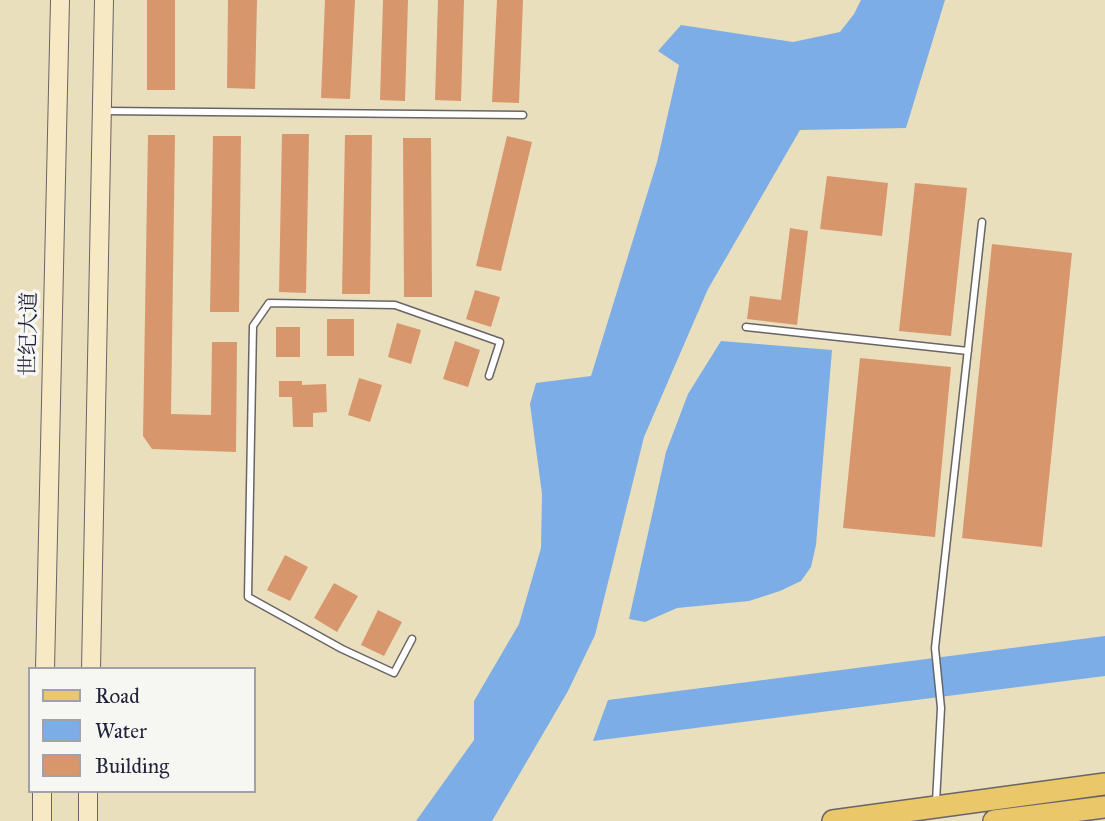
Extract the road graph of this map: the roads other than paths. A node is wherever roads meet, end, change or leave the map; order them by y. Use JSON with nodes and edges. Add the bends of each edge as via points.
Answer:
{"nodes":[{"id":1,"x":60,"y":0,"type":"edge"},
{"id":2,"x":104,"y":0,"type":"edge"},
{"id":3,"x":102,"y":111,"type":"junction"},
{"id":4,"x":523,"y":115,"type":"dead end"},
{"id":5,"x":982,"y":222,"type":"dead end"},
{"id":6,"x":746,"y":327,"type":"dead end"},
{"id":7,"x":968,"y":351,"type":"junction"},
{"id":8,"x":489,"y":376,"type":"dead end"},
{"id":9,"x":412,"y":639,"type":"dead end"},
{"id":10,"x":45,"y":667,"type":"edge"},
{"id":11,"x":91,"y":667,"type":"edge"},
{"id":12,"x":1105,"y":784,"type":"edge"},
{"id":13,"x":42,"y":793,"type":"edge"},
{"id":14,"x":88,"y":793,"type":"edge"},
{"id":15,"x":935,"y":806,"type":"junction"},
{"id":16,"x":1105,"y":807,"type":"edge"},
{"id":17,"x":42,"y":821,"type":"edge"},
{"id":18,"x":88,"y":821,"type":"edge"},
{"id":19,"x":833,"y":821,"type":"edge"},
{"id":20,"x":994,"y":821,"type":"edge"}],
"edges":[{"from":1,"to":10,"type":"main road","name":"世纪大道"},
{"from":2,"to":3,"type":"main road"},
{"from":3,"to":4,"type":"lane"},
{"from":3,"to":11,"type":"main road"},
{"from":5,"to":7,"type":"lane"},
{"from":6,"to":7,"type":"lane"},
{"from":7,"to":15,"type":"lane","via":[[935,648],[941,708]]},
{"from":8,"to":9,"type":"lane","via":[[500,342],[395,305],[269,303],[253,326],[248,597],[394,673]]},
{"from":12,"to":15,"type":"main road"},
{"from":13,"to":17,"type":"main road"},
{"from":14,"to":18,"type":"main road"},
{"from":15,"to":19,"type":"main road"},
{"from":16,"to":20,"type":"main road"}]}
